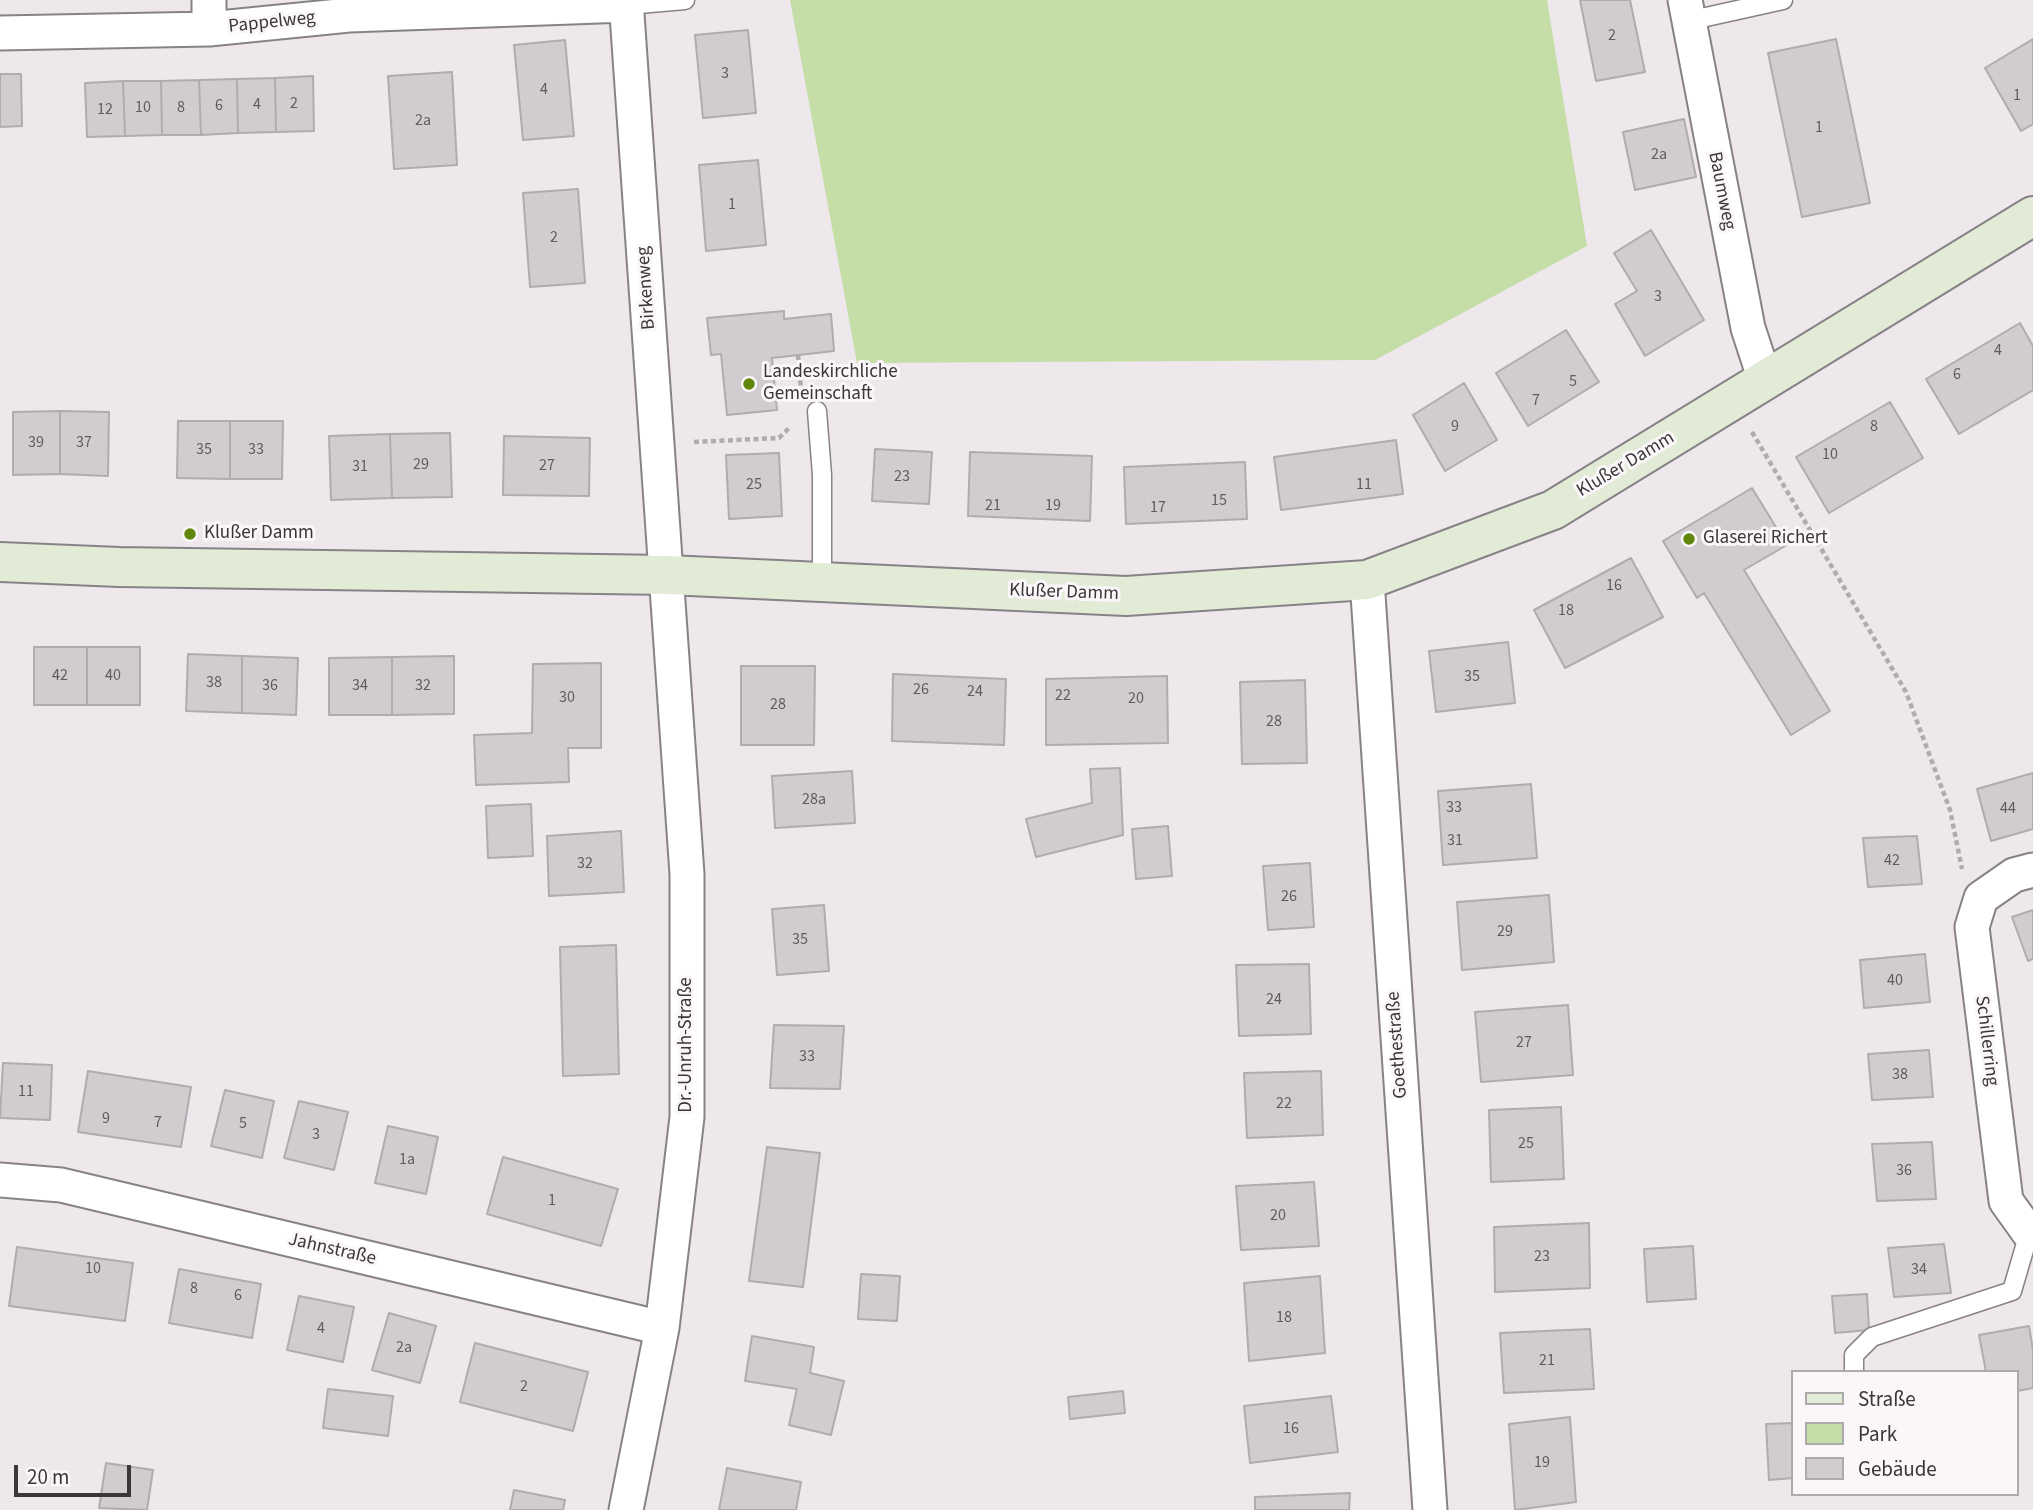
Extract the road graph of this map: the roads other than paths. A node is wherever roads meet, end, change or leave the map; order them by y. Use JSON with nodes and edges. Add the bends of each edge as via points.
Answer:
{"nodes":[{"id":1,"x":685,"y":0,"type":"edge"},
{"id":2,"x":1783,"y":0,"type":"edge"},
{"id":3,"x":627,"y":3,"type":"edge"},
{"id":4,"x":1686,"y":10,"type":"edge"},
{"id":5,"x":209,"y":15,"type":"edge"},
{"id":6,"x":0,"y":33,"type":"edge"},
{"id":7,"x":2033,"y":216,"type":"edge"},
{"id":8,"x":1765,"y":380,"type":"junction"},
{"id":9,"x":817,"y":411,"type":"dead end"},
{"id":10,"x":0,"y":562,"type":"edge"},
{"id":11,"x":668,"y":575,"type":"junction"},
{"id":12,"x":1367,"y":580,"type":"junction"},
{"id":13,"x":822,"y":582,"type":"junction"},
{"id":14,"x":2033,"y":870,"type":"edge"},
{"id":15,"x":0,"y":1180,"type":"edge"},
{"id":16,"x":2031,"y":1233,"type":"edge"},
{"id":17,"x":662,"y":1328,"type":"junction"},
{"id":18,"x":1854,"y":1370,"type":"edge"},
{"id":19,"x":626,"y":1510,"type":"edge"},
{"id":20,"x":1430,"y":1510,"type":"edge"}],
"edges":[{"from":1,"to":3,"type":"lane"},
{"from":2,"to":4,"type":"lane"},
{"from":3,"to":5,"type":"street","name":"Pappelweg","via":[[349,15]]},
{"from":3,"to":11,"type":"street","name":"Birkenweg"},
{"from":4,"to":8,"type":"street","name":"Baumweg","via":[[1748,328]]},
{"from":5,"to":6,"type":"street","name":"Pappelweg"},
{"from":7,"to":8,"type":"main road","name":"Klußer Damm"},
{"from":8,"to":12,"type":"main road","name":"Klußer Damm","via":[[1553,510]]},
{"from":9,"to":13,"type":"lane"},
{"from":10,"to":11,"type":"main road","name":"Klußer Damm"},
{"from":11,"to":13,"type":"main road","name":"Klußer Damm"},
{"from":11,"to":17,"type":"street","name":"Dr.-Unruh-Straße","via":[[687,874],[687,1117]]},
{"from":12,"to":13,"type":"main road","name":"Klußer Damm","via":[[1126,596]]},
{"from":12,"to":20,"type":"street","name":"Goethestraße"},
{"from":14,"to":16,"type":"street","name":"Schillerring","via":[[2014,875],[1982,898],[1972,927],[2006,1201]]},
{"from":15,"to":17,"type":"street","name":"Jahnstraße","via":[[61,1185]]},
{"from":16,"to":18,"type":"lane","via":[[2012,1291],[1872,1337],[1854,1355]]},
{"from":17,"to":19,"type":"street","name":"Dr.-Unruh-Straße"}]}
